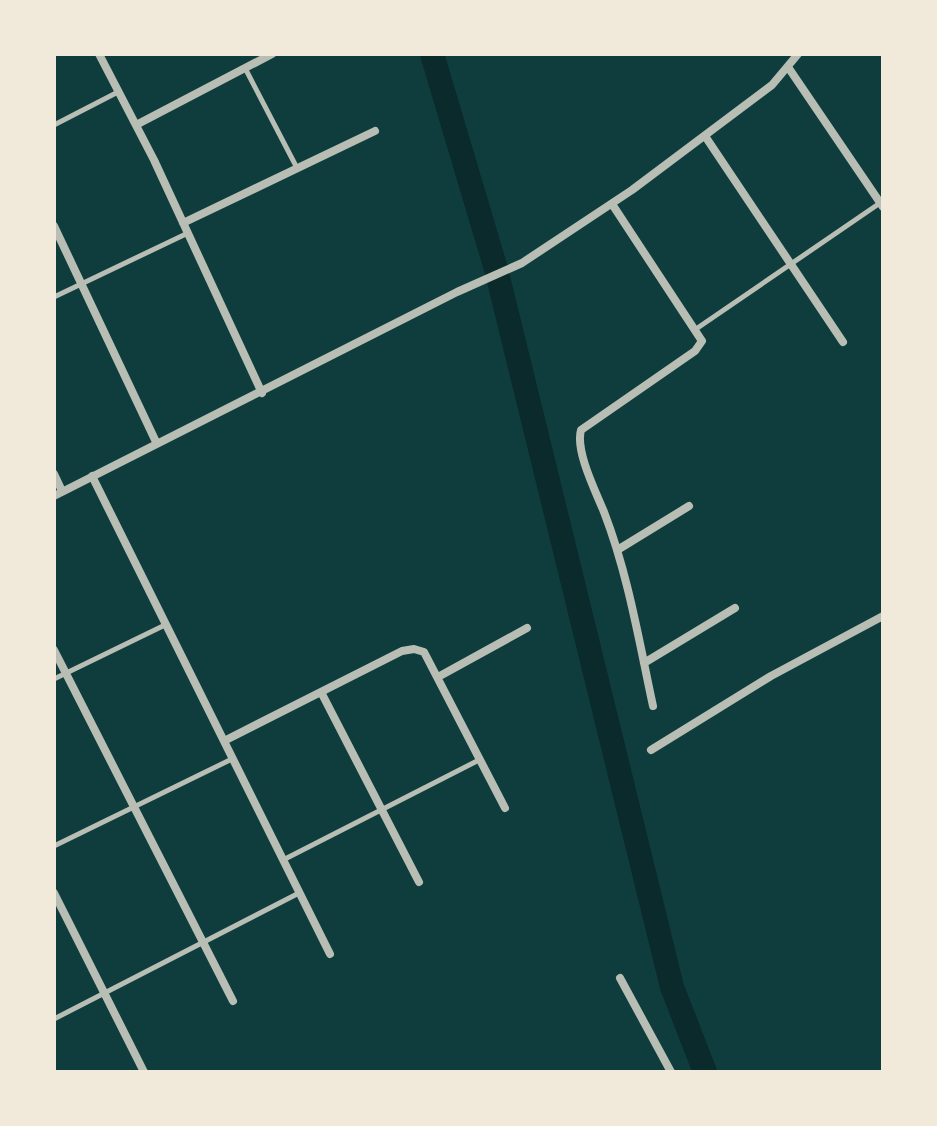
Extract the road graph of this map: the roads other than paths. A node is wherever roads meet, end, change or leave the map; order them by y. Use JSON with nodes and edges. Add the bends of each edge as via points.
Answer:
{"nodes":[{"id":1,"x":99,"y":54,"type":"edge"},
{"id":2,"x":272,"y":54,"type":"edge"},
{"id":3,"x":798,"y":54,"type":"edge"},
{"id":4,"x":788,"y":67,"type":"junction"},
{"id":5,"x":245,"y":68,"type":"junction"},
{"id":6,"x":118,"y":92,"type":"junction"},
{"id":7,"x":54,"y":125,"type":"edge"},
{"id":8,"x":136,"y":125,"type":"junction"},
{"id":9,"x":375,"y":131,"type":"dead end"},
{"id":10,"x":705,"y":136,"type":"junction"},
{"id":11,"x":297,"y":169,"type":"junction"},
{"id":12,"x":612,"y":204,"type":"junction"},
{"id":13,"x":882,"y":205,"type":"edge"},
{"id":14,"x":183,"y":223,"type":"junction"},
{"id":15,"x":54,"y":226,"type":"edge"},
{"id":16,"x":188,"y":233,"type":"junction"},
{"id":17,"x":790,"y":263,"type":"junction"},
{"id":18,"x":83,"y":283,"type":"junction"},
{"id":19,"x":54,"y":297,"type":"edge"},
{"id":20,"x":696,"y":329,"type":"junction"},
{"id":21,"x":843,"y":342,"type":"dead end"},
{"id":22,"x":262,"y":393,"type":"junction"},
{"id":23,"x":157,"y":444,"type":"junction"},
{"id":24,"x":54,"y":474,"type":"edge"},
{"id":25,"x":92,"y":476,"type":"junction"},
{"id":26,"x":58,"y":494,"type":"edge"},
{"id":27,"x":689,"y":506,"type":"dead end"},
{"id":28,"x":619,"y":549,"type":"junction"},
{"id":29,"x":735,"y":608,"type":"dead end"},
{"id":30,"x":883,"y":616,"type":"edge"},
{"id":31,"x":166,"y":624,"type":"junction"},
{"id":32,"x":527,"y":628,"type":"dead end"},
{"id":33,"x":54,"y":650,"type":"edge"},
{"id":34,"x":644,"y":663,"type":"junction"},
{"id":35,"x":66,"y":673,"type":"junction"},
{"id":36,"x":438,"y":677,"type":"junction"},
{"id":37,"x":54,"y":679,"type":"edge"},
{"id":38,"x":321,"y":692,"type":"junction"},
{"id":39,"x":653,"y":706,"type":"dead end"},
{"id":40,"x":224,"y":741,"type":"junction"},
{"id":41,"x":651,"y":750,"type":"dead end"},
{"id":42,"x":233,"y":758,"type":"junction"},
{"id":43,"x":480,"y":759,"type":"junction"},
{"id":44,"x":135,"y":808,"type":"junction"},
{"id":45,"x":505,"y":808,"type":"dead end"},
{"id":46,"x":382,"y":810,"type":"junction"},
{"id":47,"x":54,"y":846,"type":"edge"},
{"id":48,"x":283,"y":860,"type":"junction"},
{"id":49,"x":419,"y":882,"type":"dead end"},
{"id":50,"x":54,"y":893,"type":"edge"},
{"id":51,"x":300,"y":893,"type":"junction"},
{"id":52,"x":203,"y":943,"type":"junction"},
{"id":53,"x":330,"y":954,"type":"dead end"},
{"id":54,"x":620,"y":978,"type":"dead end"},
{"id":55,"x":105,"y":995,"type":"junction"},
{"id":56,"x":233,"y":1001,"type":"dead end"},
{"id":57,"x":54,"y":1019,"type":"edge"},
{"id":58,"x":144,"y":1072,"type":"edge"},
{"id":59,"x":671,"y":1072,"type":"edge"}],
"edges":[{"from":1,"to":6,"type":"street"},
{"from":2,"to":5,"type":"street"},
{"from":3,"to":4,"type":"street"},
{"from":4,"to":10,"type":"street"},
{"from":4,"to":13,"type":"street"},
{"from":5,"to":8,"type":"street"},
{"from":5,"to":11,"type":"lane"},
{"from":6,"to":7,"type":"lane"},
{"from":6,"to":8,"type":"street"},
{"from":8,"to":14,"type":"street"},
{"from":9,"to":11,"type":"street"},
{"from":10,"to":12,"type":"street"},
{"from":10,"to":17,"type":"street"},
{"from":11,"to":14,"type":"street"},
{"from":12,"to":20,"type":"street"},
{"from":12,"to":22,"type":"street","via":[[522,263]]},
{"from":13,"to":17,"type":"lane"},
{"from":14,"to":16,"type":"street"},
{"from":15,"to":18,"type":"street"},
{"from":16,"to":18,"type":"lane"},
{"from":16,"to":22,"type":"street"},
{"from":17,"to":20,"type":"lane"},
{"from":17,"to":21,"type":"street"},
{"from":18,"to":19,"type":"lane"},
{"from":18,"to":23,"type":"street"},
{"from":20,"to":28,"type":"street","via":[[702,341],[695,351],[581,430],[588,470]]},
{"from":22,"to":23,"type":"street"},
{"from":23,"to":25,"type":"street"},
{"from":24,"to":26,"type":"street"},
{"from":25,"to":26,"type":"street"},
{"from":25,"to":31,"type":"street"},
{"from":27,"to":28,"type":"street"},
{"from":28,"to":34,"type":"street"},
{"from":29,"to":34,"type":"street"},
{"from":30,"to":41,"type":"street","via":[[771,676]]},
{"from":31,"to":35,"type":"lane"},
{"from":31,"to":40,"type":"street"},
{"from":32,"to":36,"type":"street"},
{"from":33,"to":35,"type":"street"},
{"from":34,"to":39,"type":"street"},
{"from":35,"to":37,"type":"lane"},
{"from":35,"to":44,"type":"street"},
{"from":36,"to":38,"type":"street","via":[[424,652],[414,649]]},
{"from":36,"to":43,"type":"street"},
{"from":38,"to":40,"type":"street"},
{"from":38,"to":46,"type":"street"},
{"from":40,"to":42,"type":"street"},
{"from":42,"to":44,"type":"lane"},
{"from":42,"to":48,"type":"street"},
{"from":43,"to":45,"type":"street"},
{"from":43,"to":46,"type":"lane"},
{"from":44,"to":47,"type":"lane"},
{"from":44,"to":52,"type":"street"},
{"from":46,"to":48,"type":"lane"},
{"from":46,"to":49,"type":"street"},
{"from":48,"to":51,"type":"street"},
{"from":50,"to":55,"type":"street"},
{"from":51,"to":52,"type":"lane"},
{"from":51,"to":53,"type":"street"},
{"from":52,"to":55,"type":"lane"},
{"from":52,"to":56,"type":"street"},
{"from":54,"to":59,"type":"street"},
{"from":55,"to":57,"type":"lane"},
{"from":55,"to":58,"type":"street"}]}
